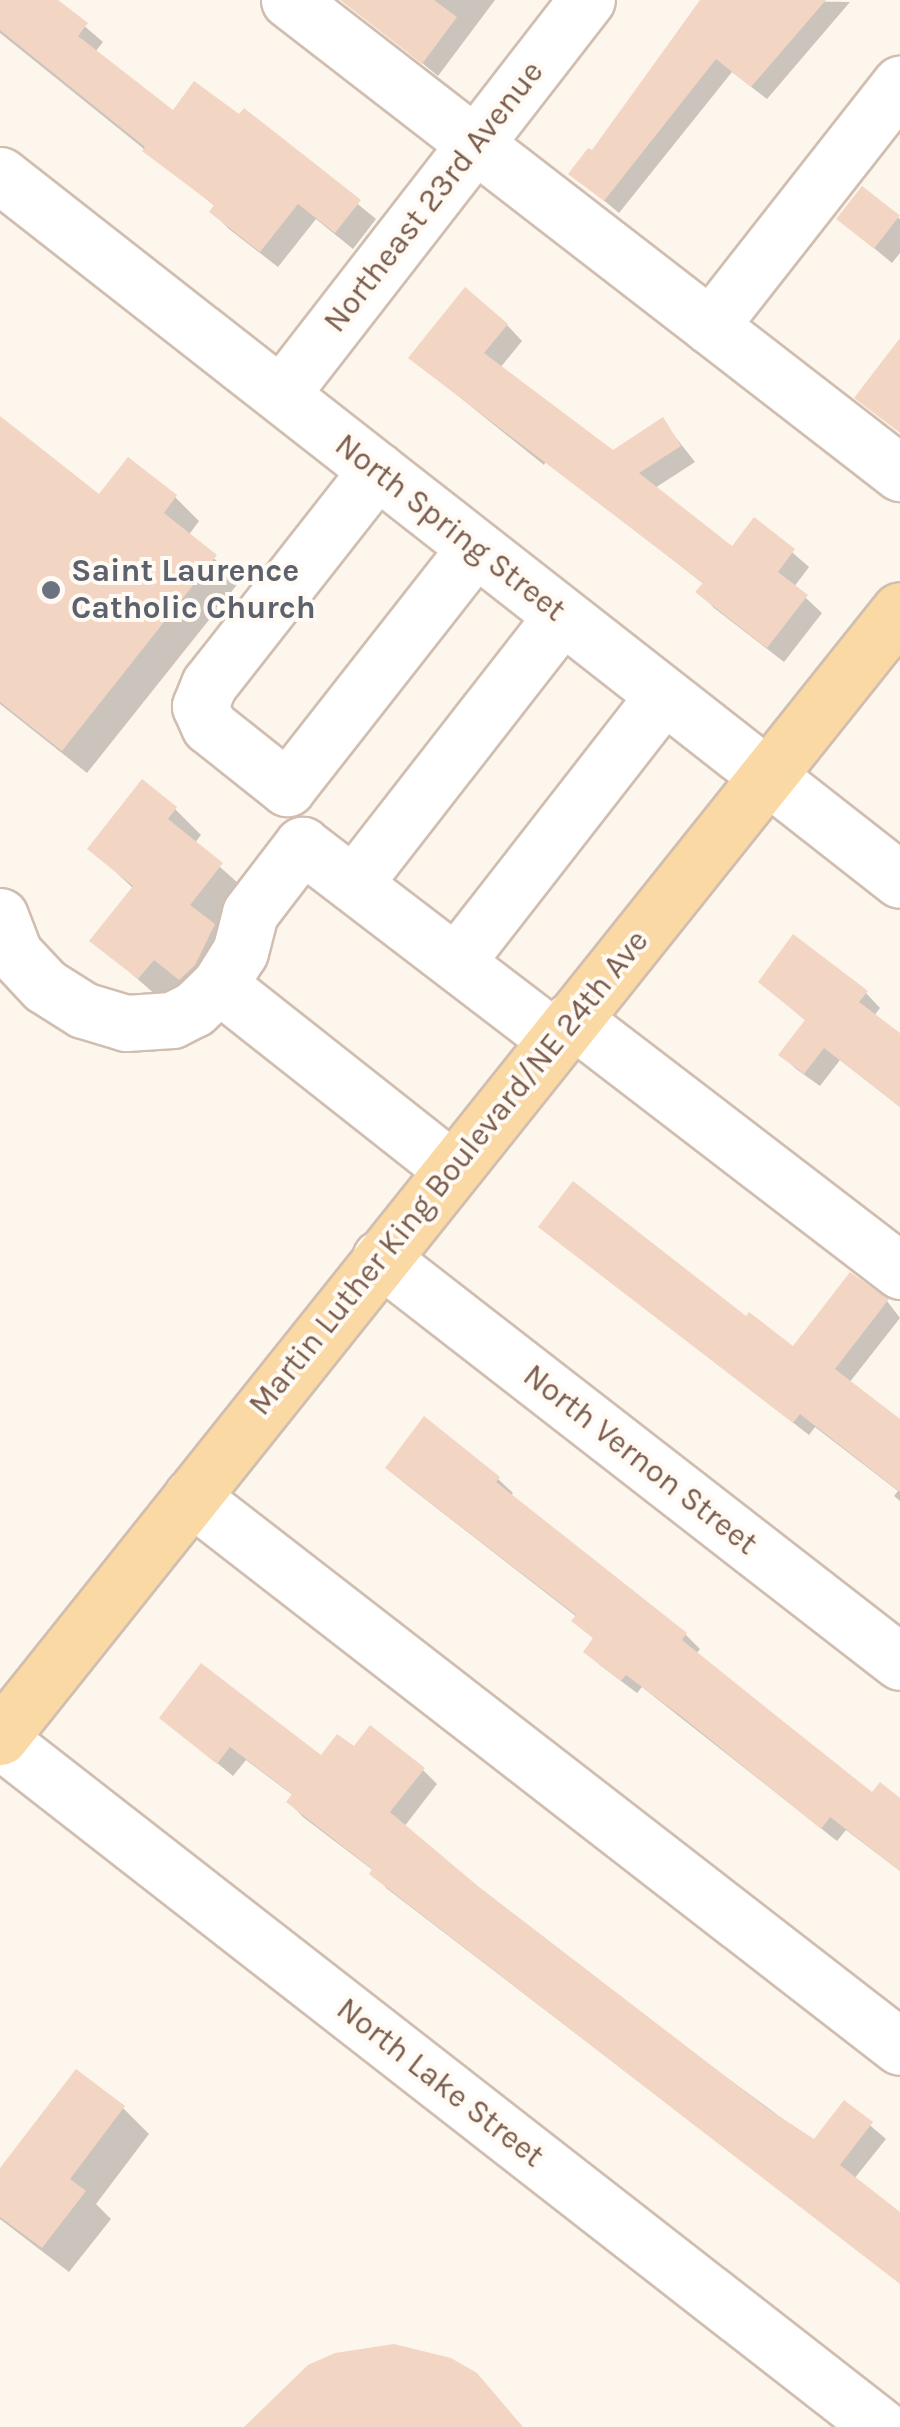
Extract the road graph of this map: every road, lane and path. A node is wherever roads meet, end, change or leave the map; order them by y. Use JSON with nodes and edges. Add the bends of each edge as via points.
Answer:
{"nodes":[{"id":1,"x":289,"y":0,"type":"edge"},
{"id":2,"x":587,"y":0,"type":"edge"},
{"id":3,"x":900,"y":84,"type":"edge"},
{"id":4,"x":475,"y":144,"type":"junction"},
{"id":5,"x":0,"y":175,"type":"edge"},
{"id":6,"x":710,"y":326,"type":"junction"},
{"id":7,"x":281,"y":394,"type":"junction"},
{"id":8,"x":377,"y":470,"type":"junction"},
{"id":9,"x":900,"y":474,"type":"edge"},
{"id":10,"x":475,"y":548,"type":"junction"},
{"id":11,"x":900,"y":610,"type":"edge"},
{"id":12,"x":562,"y":616,"type":"junction"},
{"id":13,"x":663,"y":696,"type":"junction"},
{"id":14,"x":766,"y":776,"type":"junction"},
{"id":15,"x":287,"y":788,"type":"junction"},
{"id":16,"x":302,"y":846,"type":"junction"},
{"id":17,"x":900,"y":880,"type":"edge"},
{"id":18,"x":354,"y":883,"type":"junction"},
{"id":19,"x":0,"y":916,"type":"edge"},
{"id":20,"x":456,"y":962,"type":"junction"},
{"id":21,"x":219,"y":985,"type":"junction"},
{"id":22,"x":564,"y":1029,"type":"junction"},
{"id":23,"x":452,"y":1169,"type":"junction"},
{"id":24,"x":380,"y":1258,"type":"junction"},
{"id":25,"x":900,"y":1271,"type":"edge"},
{"id":26,"x":191,"y":1497,"type":"junction"},
{"id":27,"x":900,"y":1662,"type":"edge"},
{"id":28,"x":0,"y":1738,"type":"edge"},
{"id":29,"x":900,"y":2048,"type":"edge"},
{"id":30,"x":881,"y":2427,"type":"edge"}],
"edges":[{"from":1,"to":4,"type":"street"},
{"from":2,"to":4,"type":"street","name":"Northeast 23rd Avenue"},
{"from":3,"to":6,"type":"street"},
{"from":4,"to":6,"type":"street"},
{"from":4,"to":7,"type":"street","name":"Northeast 23rd Avenue"},
{"from":5,"to":7,"type":"street","name":"North Spring Street"},
{"from":6,"to":9,"type":"street"},
{"from":7,"to":8,"type":"street","name":"North Spring Street"},
{"from":8,"to":10,"type":"street","name":"North Spring Street"},
{"from":8,"to":15,"type":"street","via":[[209,684],[200,706],[209,726]]},
{"from":10,"to":12,"type":"street","name":"North Spring Street"},
{"from":10,"to":15,"type":"street"},
{"from":11,"to":14,"type":"main road","name":"Martin Luther King Boulevard/NE 24th Ave"},
{"from":12,"to":13,"type":"street","name":"North Spring Street"},
{"from":12,"to":18,"type":"street"},
{"from":13,"to":14,"type":"street","name":"North Spring Street"},
{"from":13,"to":20,"type":"street"},
{"from":14,"to":17,"type":"street","name":"North Spring Street"},
{"from":14,"to":22,"type":"main road","name":"Martin Luther King Boulevard/NE 24th Ave"},
{"from":15,"to":16,"type":"street"},
{"from":16,"to":18,"type":"street"},
{"from":16,"to":21,"type":"street","via":[[250,913],[240,952]]},
{"from":18,"to":20,"type":"street"},
{"from":19,"to":21,"type":"street","via":[[14,953],[45,986],[83,1010],[126,1023],[172,1020]]},
{"from":20,"to":22,"type":"street"},
{"from":21,"to":23,"type":"street"},
{"from":22,"to":23,"type":"main road","name":"Martin Luther King Boulevard/NE 24th Ave"},
{"from":22,"to":25,"type":"street"},
{"from":23,"to":24,"type":"main road","name":"Martin Luther King Boulevard/NE 24th Ave"},
{"from":24,"to":26,"type":"main road","name":"Martin Luther King Boulevard/NE 24th Ave"},
{"from":24,"to":27,"type":"street","name":"North Vernon Street"},
{"from":26,"to":28,"type":"main road","name":"Martin Luther King Boulevard/NE 24th Ave"},
{"from":26,"to":29,"type":"street"},
{"from":28,"to":30,"type":"street","name":"North Lake Street"}]}
